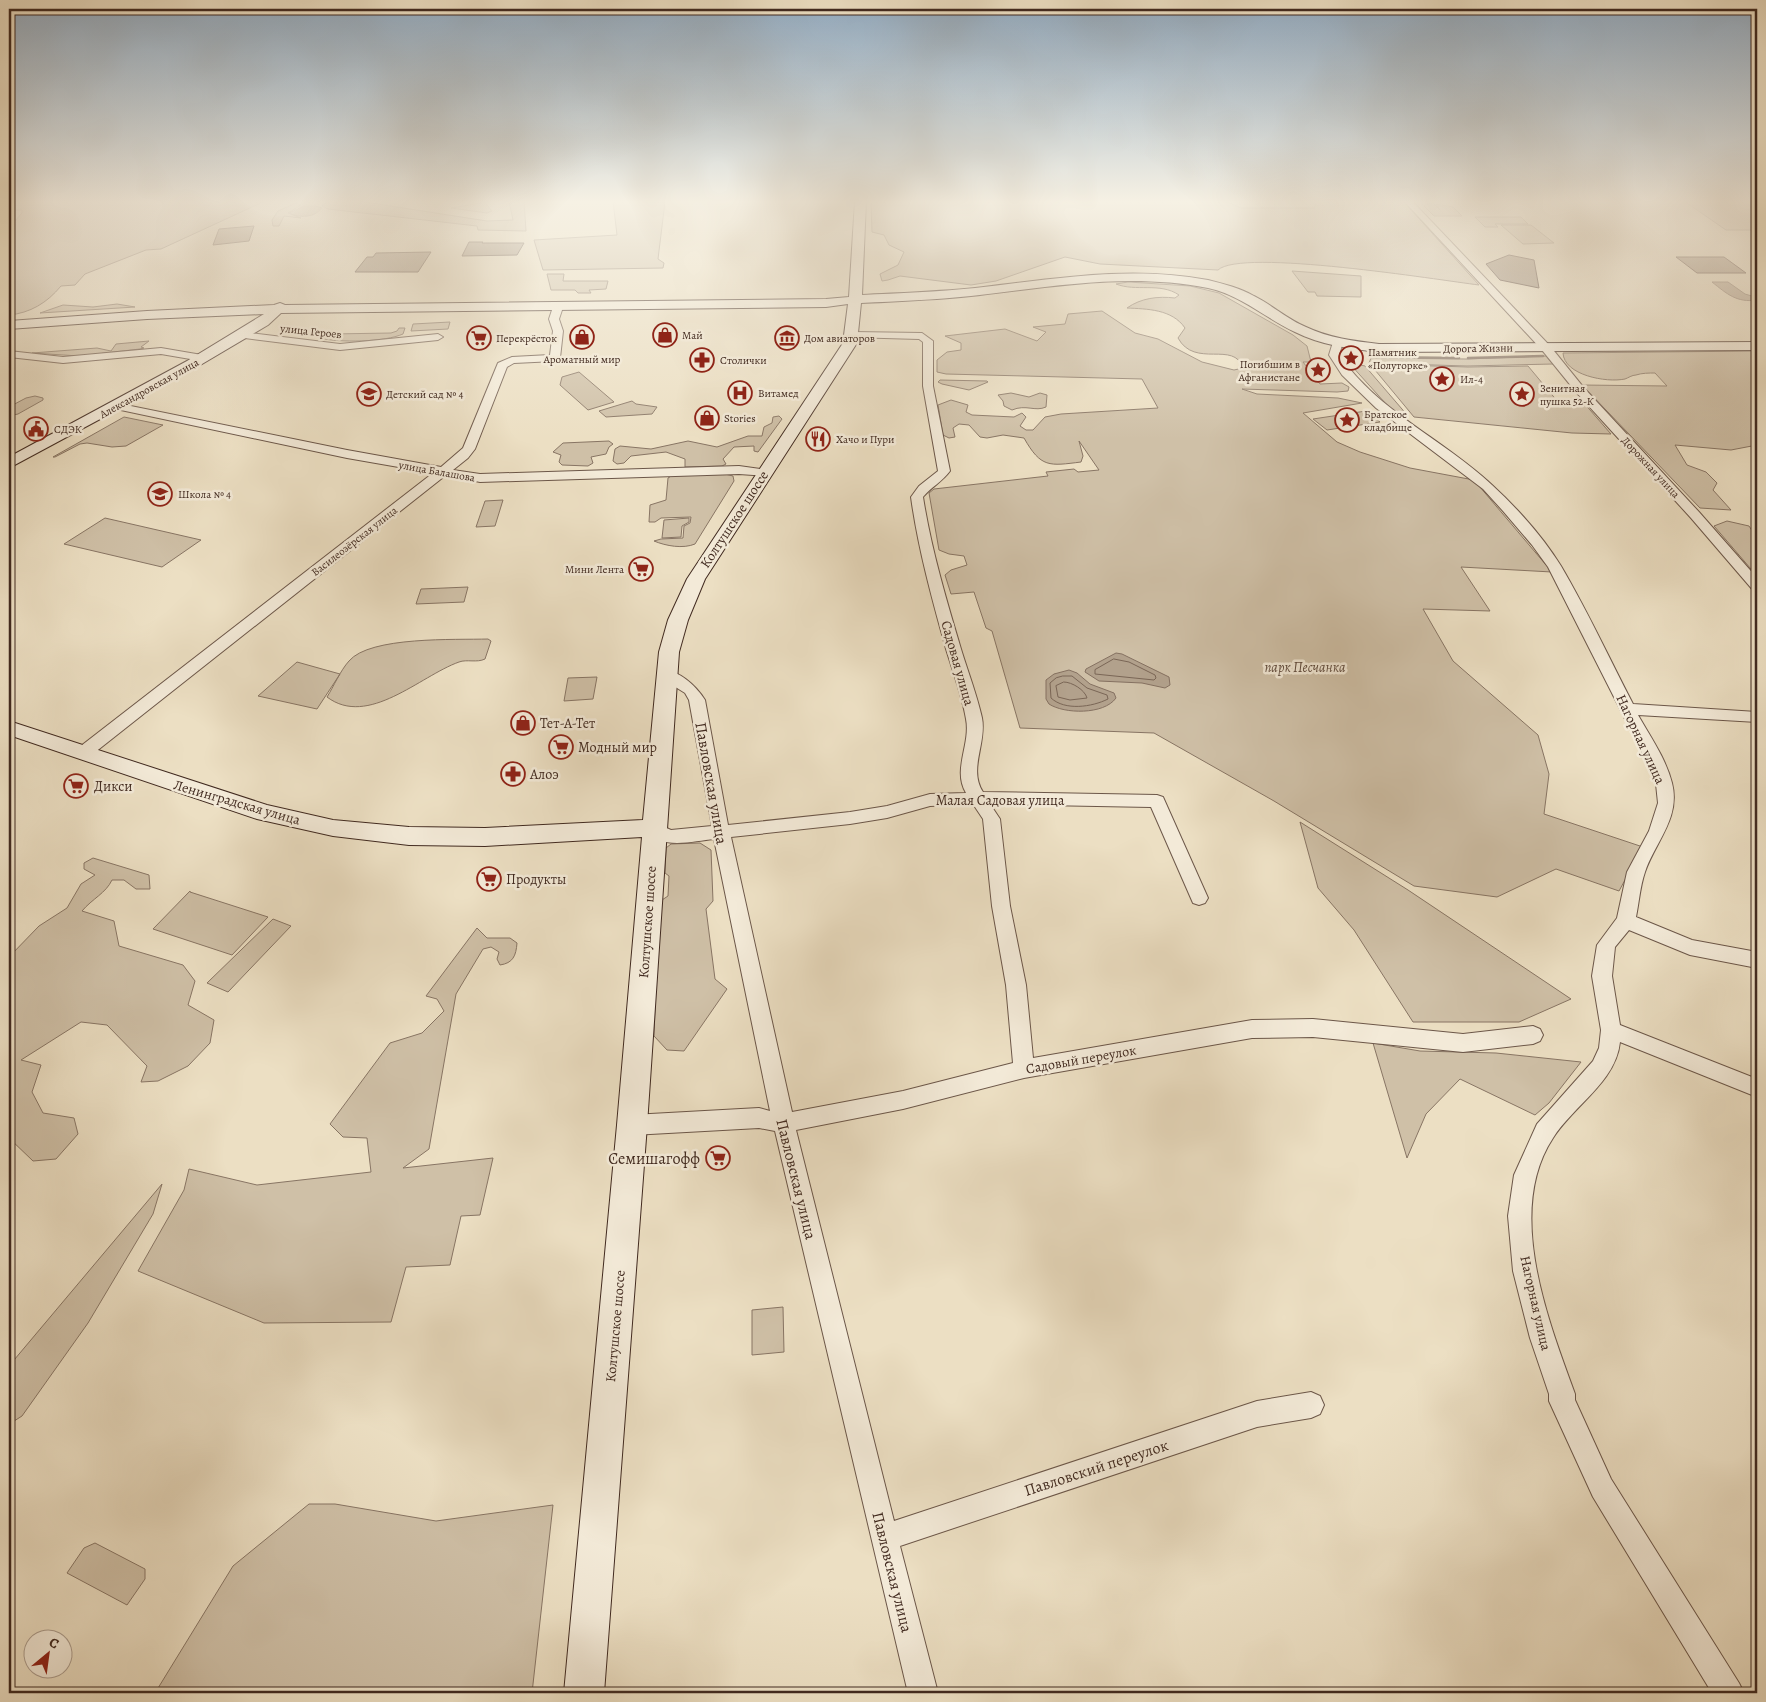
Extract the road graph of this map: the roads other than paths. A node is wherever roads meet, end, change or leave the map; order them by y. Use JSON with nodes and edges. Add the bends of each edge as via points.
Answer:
{"nodes":[{"id":1,"x":853,"y":280,"type":"edge"},
{"id":2,"x":855,"y":280,"type":"edge"},
{"id":3,"x":858,"y":280,"type":"edge"},
{"id":4,"x":1074,"y":280,"type":"edge"},
{"id":5,"x":1186,"y":280,"type":"edge"},
{"id":6,"x":1483,"y":280,"type":"edge"},
{"id":7,"x":910,"y":297,"type":"junction"},
{"id":8,"x":892,"y":298,"type":"junction"},
{"id":9,"x":816,"y":300,"type":"junction"},
{"id":10,"x":854,"y":300,"type":"junction"},
{"id":11,"x":280,"y":306,"type":"junction"},
{"id":12,"x":558,"y":307,"type":"junction"},
{"id":13,"x":9,"y":320,"type":"edge"},
{"id":14,"x":9,"y":325,"type":"edge"},
{"id":15,"x":853,"y":328,"type":"junction"},
{"id":16,"x":241,"y":335,"type":"junction"},
{"id":17,"x":438,"y":337,"type":"dead end"},
{"id":18,"x":1338,"y":342,"type":"junction"},
{"id":19,"x":1757,"y":346,"type":"edge"},
{"id":20,"x":1546,"y":348,"type":"junction"},
{"id":21,"x":9,"y":354,"type":"edge"},
{"id":22,"x":202,"y":358,"type":"junction"},
{"id":23,"x":116,"y":406,"type":"junction"},
{"id":24,"x":9,"y":463,"type":"edge"},
{"id":25,"x":443,"y":472,"type":"junction"},
{"id":26,"x":763,"y":473,"type":"junction"},
{"id":27,"x":1757,"y":586,"type":"edge"},
{"id":28,"x":666,"y":675,"type":"junction"},
{"id":29,"x":1628,"y":709,"type":"junction"},
{"id":30,"x":1757,"y":717,"type":"edge"},
{"id":31,"x":9,"y":728,"type":"edge"},
{"id":32,"x":83,"y":753,"type":"junction"},
{"id":33,"x":979,"y":798,"type":"junction"},
{"id":34,"x":653,"y":828,"type":"junction"},
{"id":35,"x":720,"y":832,"type":"junction"},
{"id":36,"x":1198,"y":898,"type":"dead end"},
{"id":37,"x":1626,"y":921,"type":"junction"},
{"id":38,"x":1757,"y":960,"type":"edge"},
{"id":39,"x":1611,"y":1030,"type":"junction"},
{"id":40,"x":1533,"y":1035,"type":"dead end"},
{"id":41,"x":1024,"y":1069,"type":"junction"},
{"id":42,"x":1757,"y":1088,"type":"edge"},
{"id":43,"x":783,"y":1123,"type":"junction"},
{"id":44,"x":632,"y":1125,"type":"junction"},
{"id":45,"x":1311,"y":1405,"type":"dead end"},
{"id":46,"x":884,"y":1538,"type":"junction"},
{"id":47,"x":584,"y":1693,"type":"edge"},
{"id":48,"x":923,"y":1693,"type":"edge"},
{"id":49,"x":1729,"y":1693,"type":"edge"}],
"edges":[{"from":1,"to":9,"type":"main road"},
{"from":2,"to":10,"type":"main road"},
{"from":3,"to":7,"type":"main road","via":[[876,290]]},
{"from":4,"to":7,"type":"main road","name":"Дорога Жизни"},
{"from":5,"to":18,"type":"main road","name":"Дорога Жизни","via":[[1237,293],[1302,330]]},
{"from":6,"to":20,"type":"street","name":"Дорожная улица"},
{"from":7,"to":8,"type":"main road","name":"Дорога Жизни"},
{"from":8,"to":10,"type":"main road","name":"Дорога Жизни"},
{"from":8,"to":15,"type":"main road","via":[[867,307]]},
{"from":9,"to":10,"type":"main road","name":"Дорога Жизни"},
{"from":9,"to":11,"type":"main road","name":"Дорога Жизни"},
{"from":9,"to":12,"type":"main road","name":"Дорога Жизни"},
{"from":9,"to":15,"type":"main road","via":[[837,310]]},
{"from":10,"to":15,"type":"main road"},
{"from":11,"to":12,"type":"main road","name":"Дорога Жизни"},
{"from":11,"to":13,"type":"main road","name":"Дорога Жизни"},
{"from":11,"to":14,"type":"main road","name":"Дорога Жизни"},
{"from":11,"to":16,"type":"main road","name":"Александровская улица","via":[[263,322]]},
{"from":12,"to":25,"type":"street","name":"Василеозёрская улица","via":[[554,319],[558,331],[555,358],[512,360],[502,365],[469,449]]},
{"from":15,"to":26,"type":"main road","name":"Колтушское шоссе","via":[[832,370]]},
{"from":15,"to":33,"type":"street","name":"Садовая улица","via":[[922,336],[928,341],[928,386],[944,471],[923,489],[918,504],[947,627],[974,718],[976,735],[969,762],[969,784]]},
{"from":16,"to":17,"type":"street","name":"улица Героев","via":[[340,347]]},
{"from":16,"to":22,"type":"main road","name":"Александровская улица"},
{"from":18,"to":20,"type":"main road","name":"Дорога Жизни","via":[[1397,349]]},
{"from":18,"to":29,"type":"street","name":"Нагорная улица","via":[[1334,355],[1351,377],[1381,405],[1482,482],[1536,543],[1554,566]]},
{"from":19,"to":20,"type":"main road","name":"Дорога Жизни"},
{"from":20,"to":27,"type":"street","name":"Дорожная улица","via":[[1585,396]]},
{"from":21,"to":22,"type":"street","via":[[68,360],[161,351]]},
{"from":22,"to":23,"type":"main road","name":"Александровская улица"},
{"from":23,"to":24,"type":"main road","name":"Александровская улица"},
{"from":23,"to":25,"type":"street","name":"улица Балашова"},
{"from":25,"to":26,"type":"street","name":"улица Балашова","via":[[480,478],[739,470]]},
{"from":25,"to":32,"type":"street","name":"Василеозёрская улица"},
{"from":26,"to":28,"type":"main road","name":"Колтушское шоссе","via":[[689,591],[669,652]]},
{"from":28,"to":34,"type":"main road","name":"Колтушское шоссе"},
{"from":28,"to":35,"type":"street","name":"Павловская улица","via":[[690,690],[697,700]]},
{"from":29,"to":30,"type":"street"},
{"from":29,"to":37,"type":"street","name":"Нагорная улица","via":[[1659,770],[1666,803],[1658,831],[1636,872]]},
{"from":31,"to":32,"type":"main road","name":"Ленинградская улица"},
{"from":32,"to":34,"type":"main road","name":"Ленинградская улица","via":[[265,813],[333,828],[409,836],[485,837]]},
{"from":33,"to":35,"type":"street","name":"Малая Садовая улица","via":[[930,800],[850,818]]},
{"from":33,"to":36,"type":"street","name":"Малая Садовая улица","via":[[1157,801]]},
{"from":33,"to":41,"type":"street","name":"Садовая улица","via":[[990,819],[1016,985]]},
{"from":34,"to":35,"type":"street","name":"Малая Садовая улица","via":[[668,836]]},
{"from":34,"to":44,"type":"main road","name":"Колтушское шоссе"},
{"from":35,"to":43,"type":"street","name":"Павловская улица"},
{"from":37,"to":38,"type":"street","via":[[1690,948]]},
{"from":37,"to":39,"type":"street","name":"Нагорная улица","via":[[1606,945],[1602,976]]},
{"from":39,"to":42,"type":"street"},
{"from":39,"to":49,"type":"street","name":"Нагорная улица","via":[[1609,1048],[1601,1067],[1545,1131],[1533,1153],[1520,1216],[1525,1271],[1562,1401],[1602,1488]]},
{"from":40,"to":41,"type":"street","name":"Садовый переулок","via":[[1463,1044],[1314,1028],[1252,1029]]},
{"from":41,"to":43,"type":"street","name":"Садовый переулок","via":[[903,1100]]},
{"from":43,"to":44,"type":"street","name":"Садовый переулок","via":[[759,1118]]},
{"from":43,"to":46,"type":"street","name":"Павловская улица"},
{"from":44,"to":47,"type":"main road","name":"Колтушское шоссе"},
{"from":45,"to":46,"type":"street","name":"Павловский переулок","via":[[1257,1414]]},
{"from":46,"to":48,"type":"street","name":"Павловская улица"}]}
